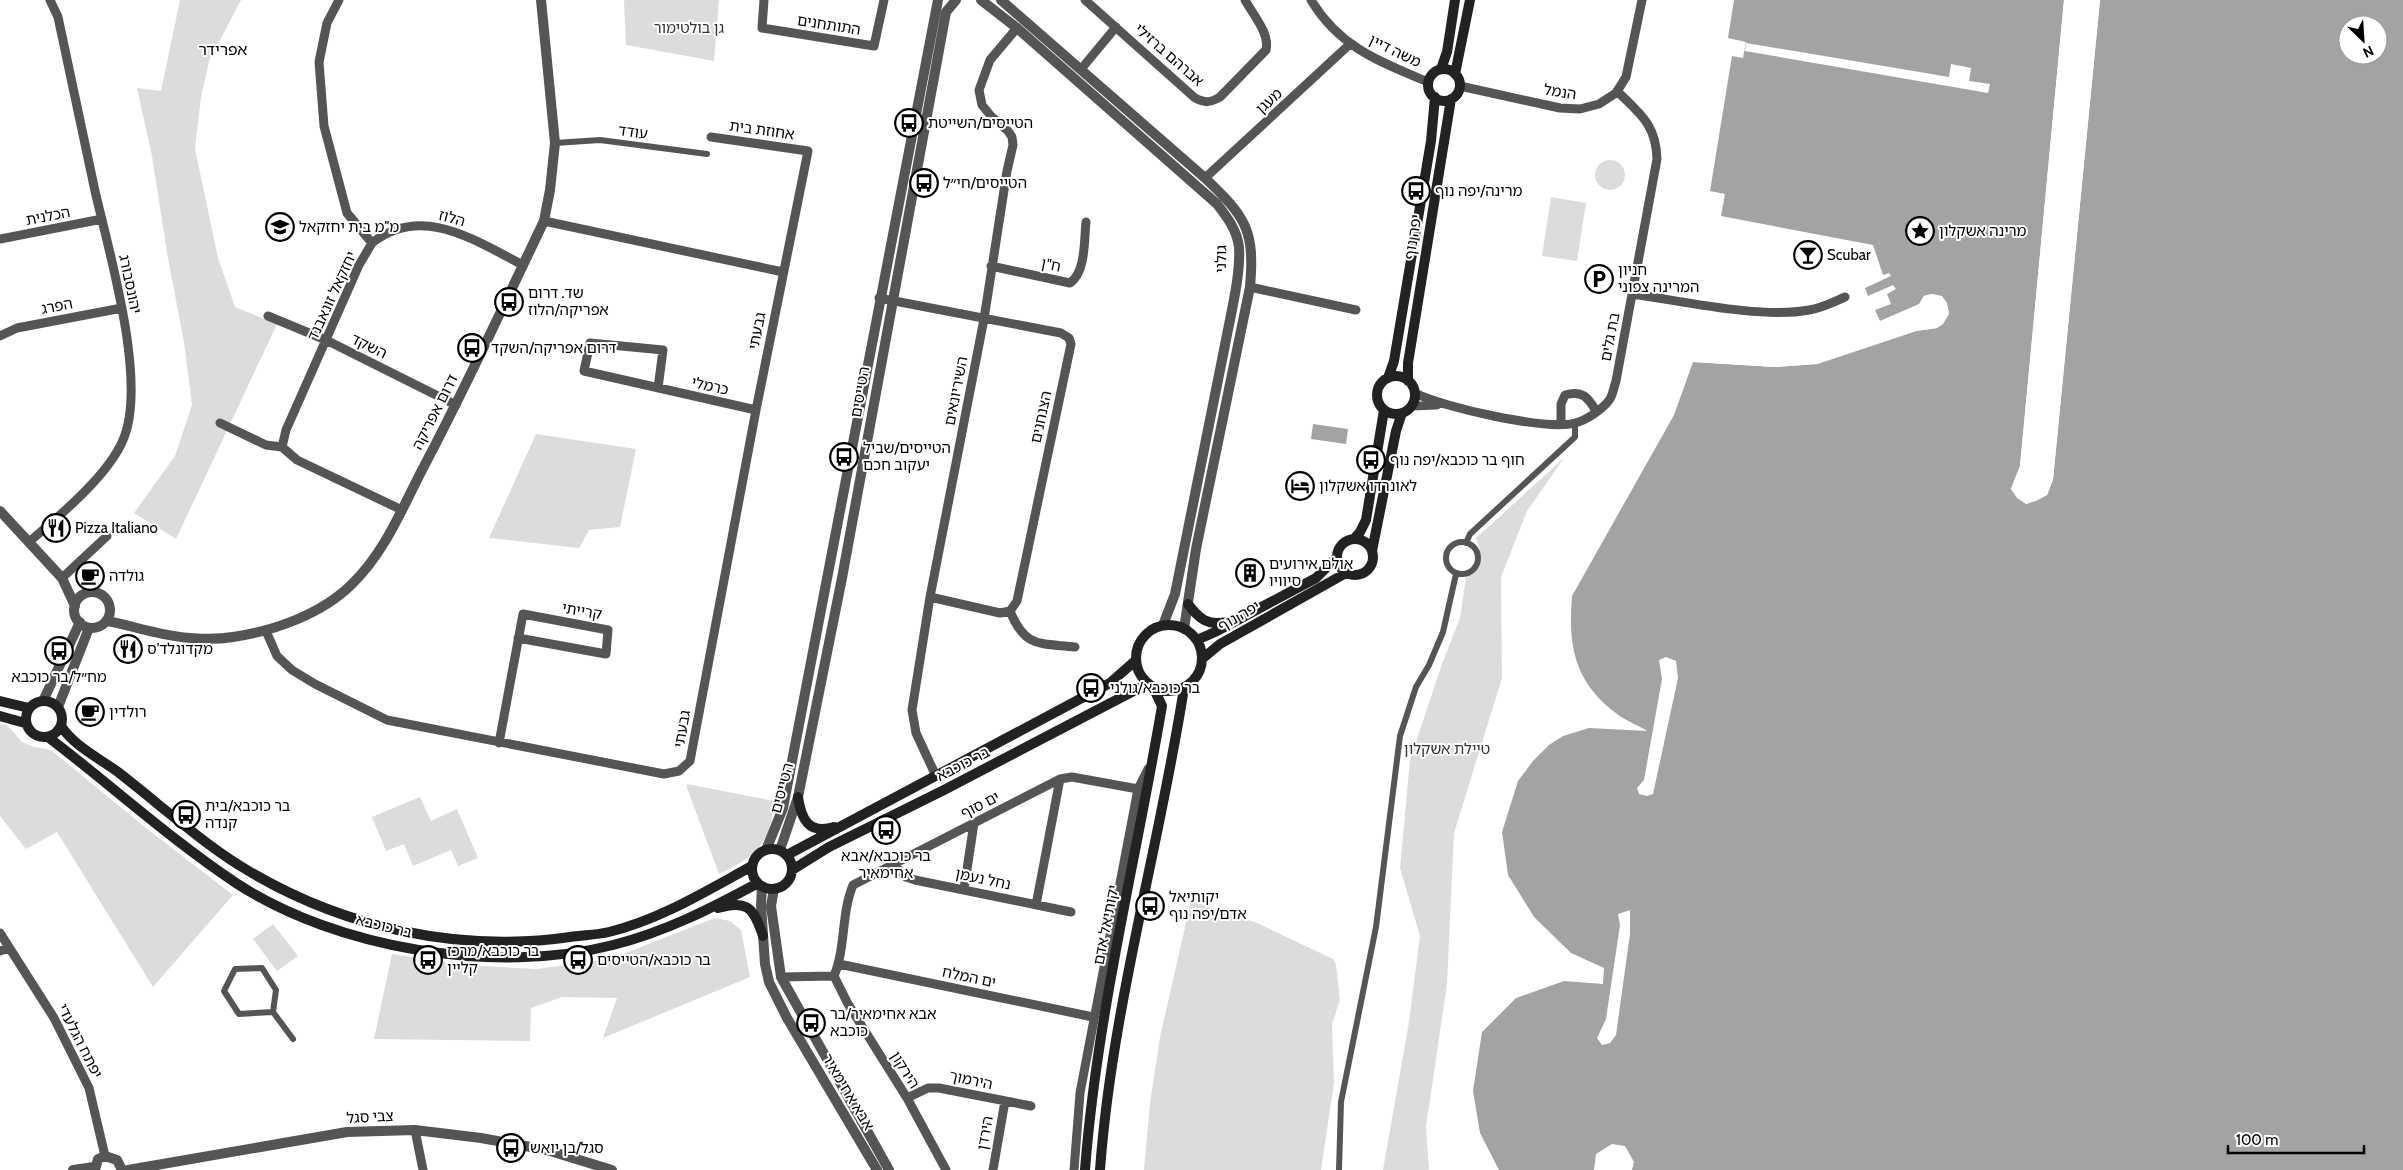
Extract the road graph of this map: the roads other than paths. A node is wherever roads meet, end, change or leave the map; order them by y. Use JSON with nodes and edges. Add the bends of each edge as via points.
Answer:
{"nodes":[{"id":1,"x":50,"y":0,"type":"edge"},
{"id":2,"x":339,"y":0,"type":"edge"},
{"id":3,"x":541,"y":0,"type":"edge"},
{"id":4,"x":764,"y":0,"type":"edge"},
{"id":5,"x":884,"y":0,"type":"edge"},
{"id":6,"x":938,"y":0,"type":"edge"},
{"id":7,"x":956,"y":0,"type":"edge"},
{"id":8,"x":980,"y":0,"type":"edge"},
{"id":9,"x":1000,"y":0,"type":"edge"},
{"id":10,"x":1084,"y":0,"type":"edge"},
{"id":11,"x":1245,"y":0,"type":"edge"},
{"id":12,"x":1311,"y":0,"type":"edge"},
{"id":13,"x":1455,"y":0,"type":"edge"},
{"id":14,"x":1470,"y":0,"type":"edge"},
{"id":15,"x":1642,"y":0,"type":"edge"},
{"id":16,"x":1116,"y":27,"type":"junction"},
{"id":17,"x":1016,"y":28,"type":"junction"},
{"id":18,"x":1350,"y":44,"type":"junction"},
{"id":19,"x":1082,"y":68,"type":"junction"},
{"id":20,"x":1441,"y":69,"type":"junction"},
{"id":21,"x":1455,"y":74,"type":"junction"},
{"id":22,"x":1428,"y":82,"type":"junction"},
{"id":23,"x":1460,"y":86,"type":"junction"},
{"id":24,"x":1617,"y":91,"type":"junction"},
{"id":25,"x":1435,"y":97,"type":"junction"},
{"id":26,"x":1451,"y":99,"type":"junction"},
{"id":27,"x":711,"y":137,"type":"dead end"},
{"id":28,"x":555,"y":143,"type":"junction"},
{"id":29,"x":808,"y":151,"type":"joint"},
{"id":30,"x":707,"y":154,"type":"dead end"},
{"id":31,"x":1205,"y":178,"type":"junction"},
{"id":32,"x":102,"y":219,"type":"junction"},
{"id":33,"x":544,"y":221,"type":"junction"},
{"id":34,"x":1086,"y":222,"type":"dead end"},
{"id":35,"x":0,"y":239,"type":"edge"},
{"id":36,"x":372,"y":243,"type":"junction"},
{"id":37,"x":523,"y":264,"type":"junction"},
{"id":38,"x":991,"y":266,"type":"junction"},
{"id":39,"x":783,"y":272,"type":"junction"},
{"id":40,"x":1250,"y":288,"type":"junction"},
{"id":41,"x":1632,"y":294,"type":"junction"},
{"id":42,"x":1845,"y":297,"type":"dead end"},
{"id":43,"x":879,"y":298,"type":"junction"},
{"id":44,"x":892,"y":301,"type":"junction"},
{"id":45,"x":122,"y":308,"type":"junction"},
{"id":46,"x":1356,"y":310,"type":"dead end"},
{"id":47,"x":268,"y":316,"type":"dead end"},
{"id":48,"x":984,"y":319,"type":"junction"},
{"id":49,"x":0,"y":336,"type":"edge"},
{"id":50,"x":326,"y":340,"type":"junction"},
{"id":51,"x":1388,"y":378,"type":"junction"},
{"id":52,"x":1408,"y":381,"type":"junction"},
{"id":53,"x":658,"y":388,"type":"junction"},
{"id":54,"x":1415,"y":393,"type":"junction"},
{"id":55,"x":456,"y":405,"type":"junction"},
{"id":56,"x":1445,"y":405,"type":"junction"},
{"id":57,"x":1412,"y":406,"type":"junction"},
{"id":58,"x":756,"y":410,"type":"junction"},
{"id":59,"x":1384,"y":410,"type":"junction"},
{"id":60,"x":1596,"y":411,"type":"junction"},
{"id":61,"x":1402,"y":413,"type":"junction"},
{"id":62,"x":220,"y":423,"type":"dead end"},
{"id":63,"x":1575,"y":423,"type":"junction"},
{"id":64,"x":1561,"y":424,"type":"junction"},
{"id":65,"x":282,"y":447,"type":"junction"},
{"id":66,"x":402,"y":510,"type":"junction"},
{"id":67,"x":0,"y":511,"type":"edge"},
{"id":68,"x":107,"y":536,"type":"dead end"},
{"id":69,"x":1354,"y":539,"type":"junction"},
{"id":70,"x":29,"y":542,"type":"junction"},
{"id":71,"x":1466,"y":543,"type":"junction"},
{"id":72,"x":1372,"y":551,"type":"junction"},
{"id":73,"x":1336,"y":558,"type":"junction"},
{"id":74,"x":1346,"y":573,"type":"junction"},
{"id":75,"x":1456,"y":574,"type":"junction"},
{"id":76,"x":63,"y":581,"type":"junction"},
{"id":77,"x":84,"y":593,"type":"junction"},
{"id":78,"x":930,"y":597,"type":"junction"},
{"id":79,"x":1188,"y":604,"type":"junction"},
{"id":80,"x":76,"y":606,"type":"junction"},
{"id":81,"x":110,"y":610,"type":"junction"},
{"id":82,"x":1010,"y":610,"type":"junction"},
{"id":83,"x":1245,"y":616,"type":"junction"},
{"id":84,"x":106,"y":621,"type":"junction"},
{"id":85,"x":84,"y":625,"type":"junction"},
{"id":86,"x":1163,"y":625,"type":"junction"},
{"id":87,"x":1184,"y":629,"type":"junction"},
{"id":88,"x":146,"y":630,"type":"junction"},
{"id":89,"x":266,"y":631,"type":"junction"},
{"id":90,"x":518,"y":638,"type":"junction"},
{"id":91,"x":1196,"y":640,"type":"junction"},
{"id":92,"x":1075,"y":647,"type":"dead end"},
{"id":93,"x":1202,"y":659,"type":"junction"},
{"id":94,"x":1135,"y":662,"type":"junction"},
{"id":95,"x":1151,"y":686,"type":"junction"},
{"id":96,"x":1184,"y":688,"type":"junction"},
{"id":97,"x":0,"y":701,"type":"edge"},
{"id":98,"x":43,"y":701,"type":"junction"},
{"id":99,"x":58,"y":707,"type":"junction"},
{"id":100,"x":29,"y":708,"type":"junction"},
{"id":101,"x":0,"y":716,"type":"edge"},
{"id":102,"x":25,"y":723,"type":"junction"},
{"id":103,"x":61,"y":726,"type":"junction"},
{"id":104,"x":48,"y":737,"type":"junction"},
{"id":105,"x":499,"y":743,"type":"junction"},
{"id":106,"x":1153,"y":760,"type":"junction"},
{"id":107,"x":936,"y":776,"type":"junction"},
{"id":108,"x":1060,"y":779,"type":"junction"},
{"id":109,"x":1138,"y":789,"type":"junction"},
{"id":110,"x":798,"y":797,"type":"junction"},
{"id":111,"x":854,"y":820,"type":"junction"},
{"id":112,"x":974,"y":823,"type":"junction"},
{"id":113,"x":766,"y":850,"type":"junction"},
{"id":114,"x":783,"y":852,"type":"junction"},
{"id":115,"x":894,"y":865,"type":"junction"},
{"id":116,"x":752,"y":866,"type":"junction"},
{"id":117,"x":792,"y":870,"type":"junction"},
{"id":118,"x":760,"y":884,"type":"junction"},
{"id":119,"x":774,"y":889,"type":"junction"},
{"id":120,"x":964,"y":889,"type":"junction"},
{"id":121,"x":1036,"y":905,"type":"junction"},
{"id":122,"x":1071,"y":912,"type":"dead end"},
{"id":123,"x":698,"y":915,"type":"junction"},
{"id":124,"x":0,"y":933,"type":"edge"},
{"id":125,"x":763,"y":936,"type":"junction"},
{"id":126,"x":9,"y":948,"type":"junction"},
{"id":127,"x":0,"y":951,"type":"edge"},
{"id":128,"x":839,"y":964,"type":"junction"},
{"id":129,"x":834,"y":976,"type":"junction"},
{"id":130,"x":781,"y":977,"type":"junction"},
{"id":131,"x":273,"y":1012,"type":"junction"},
{"id":132,"x":1093,"y":1017,"type":"junction"},
{"id":133,"x":293,"y":1039,"type":"dead end"},
{"id":134,"x":907,"y":1098,"type":"junction"},
{"id":135,"x":1005,"y":1101,"type":"junction"},
{"id":136,"x":1031,"y":1106,"type":"dead end"},
{"id":137,"x":415,"y":1130,"type":"junction"},
{"id":138,"x":104,"y":1156,"type":"junction"},
{"id":139,"x":95,"y":1169,"type":"edge"},
{"id":140,"x":73,"y":1170,"type":"edge"},
{"id":141,"x":122,"y":1170,"type":"edge"},
{"id":142,"x":128,"y":1170,"type":"edge"},
{"id":143,"x":424,"y":1170,"type":"edge"},
{"id":144,"x":612,"y":1170,"type":"edge"},
{"id":145,"x":877,"y":1170,"type":"edge"},
{"id":146,"x":889,"y":1170,"type":"edge"},
{"id":147,"x":946,"y":1170,"type":"edge"},
{"id":148,"x":993,"y":1170,"type":"edge"},
{"id":149,"x":1074,"y":1170,"type":"edge"},
{"id":150,"x":1085,"y":1170,"type":"edge"},
{"id":151,"x":1100,"y":1170,"type":"edge"},
{"id":152,"x":1339,"y":1170,"type":"edge"}],
"edges":[{"from":1,"to":32,"type":"street","name":"יהונסבורג","via":[[58,17]]},
{"from":2,"to":36,"type":"street","name":"יחזקאל זונאבנד","via":[[327,23],[319,62],[324,126],[347,213]]},
{"from":3,"to":28,"type":"street","name":"דרום אפריקה"},
{"from":4,"to":5,"type":"street","name":"התותחנים","via":[[762,28],[874,46]]},
{"from":6,"to":43,"type":"street","name":"הטייסים"},
{"from":7,"to":44,"type":"street","name":"הטייסים","via":[[946,12]]},
{"from":8,"to":17,"type":"street","name":"גולני"},
{"from":9,"to":19,"type":"street","name":"גולני"},
{"from":10,"to":16,"type":"street","name":"אברהם ברזילי"},
{"from":11,"to":16,"type":"street","name":"אברהם ברזילי","via":[[1268,43],[1266,50],[1213,102],[1195,98]]},
{"from":12,"to":18,"type":"street","name":"משה דיין"},
{"from":13,"to":20,"type":"main road","via":[[1448,52]]},
{"from":14,"to":21,"type":"main road"},
{"from":15,"to":24,"type":"street","name":"הנמל","via":[[1629,68]]},
{"from":16,"to":19,"type":"street","name":"אברהם ברזילי"},
{"from":17,"to":38,"type":"street","name":"השיריונאים","via":[[990,60],[979,90],[982,105],[1008,130],[1013,145]]},
{"from":17,"to":86,"type":"street","name":"גולני","via":[[1217,204],[1228,217],[1239,246],[1231,311],[1189,526],[1175,594]]},
{"from":18,"to":22,"type":"street","name":"משה דיין","via":[[1382,64]]},
{"from":18,"to":31,"type":"street","name":"מעגן"},
{"from":19,"to":31,"type":"street","name":"גולני"},
{"from":20,"to":21,"type":"main road"},
{"from":20,"to":22,"type":"main road"},
{"from":21,"to":23,"type":"main road"},
{"from":22,"to":25,"type":"main road"},
{"from":23,"to":24,"type":"street","name":"הנמל","via":[[1572,109],[1599,104]]},
{"from":23,"to":26,"type":"main road","name":"יפה נוף"},
{"from":24,"to":41,"type":"street","name":"בת גלים","via":[[1646,121],[1655,135],[1657,146]]},
{"from":25,"to":26,"type":"main road"},
{"from":25,"to":51,"type":"main road","name":"יפה נוף","via":[[1431,141],[1394,361]]},
{"from":26,"to":52,"type":"main road","name":"יפה נוף","via":[[1408,363]]},
{"from":27,"to":29,"type":"street","name":"אחוזת בית"},
{"from":28,"to":30,"type":"street","name":"עודד","via":[[600,140]]},
{"from":28,"to":33,"type":"street","name":"דרום אפריקה"},
{"from":29,"to":39,"type":"street","name":"גבעתי"},
{"from":31,"to":40,"type":"street","name":"גולני","via":[[1234,206],[1246,224],[1253,256]]},
{"from":32,"to":35,"type":"street","name":"הכלנית"},
{"from":32,"to":45,"type":"street","name":"יהונסבורג"},
{"from":33,"to":37,"type":"street","name":"דרום אפריקה"},
{"from":33,"to":39,"type":"street"},
{"from":34,"to":38,"type":"street","name":"ח\"ן","via":[[1080,269],[1077,278],[1070,283]]},
{"from":36,"to":37,"type":"street","name":"הלוז","via":[[402,227],[431,225],[468,236]]},
{"from":36,"to":50,"type":"street","name":"יחזקאל זונאבנד"},
{"from":37,"to":55,"type":"street","name":"דרום אפריקה"},
{"from":38,"to":48,"type":"street","name":"השיריונאים"},
{"from":39,"to":58,"type":"street","name":"גבעתי"},
{"from":40,"to":46,"type":"street"},
{"from":40,"to":79,"type":"street","name":"גולני"},
{"from":41,"to":42,"type":"street","via":[[1749,311],[1786,312],[1808,311]]},
{"from":41,"to":60,"type":"street","name":"בת גלים","via":[[1616,381],[1610,399]]},
{"from":43,"to":44,"type":"street","name":"הצנחנים"},
{"from":43,"to":113,"type":"street","name":"הטייסים","via":[[783,808]]},
{"from":44,"to":48,"type":"street","name":"הצנחנים"},
{"from":44,"to":110,"type":"street","name":"הטייסים"},
{"from":45,"to":49,"type":"street","name":"הפרג","via":[[17,328]]},
{"from":45,"to":70,"type":"street","name":"יהונסבורג","via":[[131,374],[130,410],[123,440],[74,502]]},
{"from":47,"to":50,"type":"street","name":"השקד"},
{"from":48,"to":78,"type":"street","name":"השיריונאים"},
{"from":48,"to":82,"type":"street","name":"הצנחנים","via":[[1061,333],[1069,338],[1071,344],[1017,601]]},
{"from":50,"to":55,"type":"street","name":"השקד"},
{"from":50,"to":65,"type":"street","name":"יחזקאל זונאבנד","via":[[286,430]]},
{"from":51,"to":52,"type":"main road","via":[[1398,376]]},
{"from":51,"to":59,"type":"main road","via":[[1377,393],[1378,402]]},
{"from":52,"to":54,"type":"main road"},
{"from":53,"to":53,"type":"street","name":"כרמלי","via":[[663,350],[590,343],[584,371]]},
{"from":53,"to":58,"type":"street","name":"כרמלי"},
{"from":54,"to":56,"type":"street","name":"בת גלים"},
{"from":54,"to":57,"type":"main road"},
{"from":55,"to":66,"type":"street","name":"דרום אפריקה"},
{"from":56,"to":57,"type":"street","name":"בת גלים"},
{"from":56,"to":64,"type":"street","name":"בת גלים","via":[[1543,424]]},
{"from":57,"to":61,"type":"main road"},
{"from":58,"to":105,"type":"street","name":"גבעתי","via":[[690,761],[679,771],[664,774]]},
{"from":59,"to":61,"type":"main road"},
{"from":59,"to":69,"type":"main road","via":[[1366,520]]},
{"from":60,"to":63,"type":"street","name":"בת גלים"},
{"from":60,"to":64,"type":"street","via":[[1580,392],[1565,395],[1561,404]]},
{"from":61,"to":72,"type":"main road"},
{"from":62,"to":65,"type":"street","via":[[266,445]]},
{"from":63,"to":64,"type":"street","name":"בת גלים"},
{"from":63,"to":71,"type":"street","via":[[1575,437],[1470,534]]},
{"from":65,"to":66,"type":"street","via":[[297,460]]},
{"from":66,"to":89,"type":"street","name":"דרום אפריקה","via":[[372,563],[352,585],[301,617]]},
{"from":67,"to":70,"type":"street"},
{"from":68,"to":76,"type":"street"},
{"from":69,"to":72,"type":"main road","via":[[1367,543]]},
{"from":69,"to":73,"type":"main road","via":[[1343,542]]},
{"from":70,"to":76,"type":"street"},
{"from":71,"to":75,"type":"street","via":[[1454,544],[1447,552],[1446,562]]},
{"from":71,"to":75,"type":"street","via":[[1477,552],[1478,562],[1472,571]]},
{"from":72,"to":74,"type":"main road","via":[[1371,564],[1365,572],[1356,575]]},
{"from":73,"to":74,"type":"main road"},
{"from":73,"to":83,"type":"main road","name":"יפה נוף","via":[[1316,578]]},
{"from":74,"to":93,"type":"main road","name":"יפה נוף","via":[[1220,644]]},
{"from":75,"to":152,"type":"street","via":[[1443,632],[1416,686],[1400,736],[1376,927],[1340,1102]]},
{"from":76,"to":77,"type":"street"},
{"from":76,"to":80,"type":"street"},
{"from":77,"to":80,"type":"street"},
{"from":77,"to":81,"type":"street","via":[[100,595]]},
{"from":78,"to":82,"type":"street","via":[[1000,613]]},
{"from":78,"to":107,"type":"street","name":"השיריונאים","via":[[912,710],[916,733]]},
{"from":79,"to":83,"type":"main road","via":[[1198,617],[1211,624]]},
{"from":79,"to":87,"type":"street","name":"גולני"},
{"from":80,"to":85,"type":"street","via":[[76,615]]},
{"from":81,"to":84,"type":"street"},
{"from":81,"to":88,"type":"street","name":"דרום אפריקה"},
{"from":82,"to":92,"type":"street","via":[[1025,637],[1038,643]]},
{"from":83,"to":91,"type":"main road","name":"יפה נוף"},
{"from":84,"to":85,"type":"street","via":[[98,628]]},
{"from":84,"to":88,"type":"street","name":"דרום אפריקה"},
{"from":85,"to":98,"type":"street"},
{"from":85,"to":99,"type":"street"},
{"from":86,"to":87,"type":"main road"},
{"from":86,"to":94,"type":"main road","via":[[1142,638]]},
{"from":87,"to":91,"type":"main road"},
{"from":88,"to":89,"type":"street","name":"דרום אפריקה","via":[[189,637],[231,638]]},
{"from":89,"to":105,"type":"street","name":"גבעתי","via":[[277,656],[292,670],[387,720]]},
{"from":90,"to":90,"type":"street","name":"קרייתי","via":[[606,654],[608,630],[523,614]]},
{"from":90,"to":105,"type":"street","name":"קרייתי"},
{"from":91,"to":93,"type":"main road"},
{"from":93,"to":96,"type":"main road","via":[[1195,678]]},
{"from":94,"to":95,"type":"main road"},
{"from":94,"to":107,"type":"main road","name":"בר כוכבא","via":[[1110,682]]},
{"from":95,"to":96,"type":"main road","via":[[1170,692]]},
{"from":95,"to":106,"type":"main road","name":"יקותיאל אדם","via":[[1162,706]]},
{"from":95,"to":117,"type":"main road","name":"בר כוכבא","via":[[829,847]]},
{"from":96,"to":151,"type":"main road","name":"יקותיאל אדם","via":[[1121,1013]]},
{"from":97,"to":100,"type":"main road"},
{"from":98,"to":99,"type":"main road"},
{"from":98,"to":100,"type":"main road"},
{"from":99,"to":103,"type":"main road","via":[[62,716]]},
{"from":100,"to":102,"type":"main road"},
{"from":101,"to":102,"type":"main road"},
{"from":102,"to":104,"type":"main road","via":[[36,736]]},
{"from":103,"to":104,"type":"main road"},
{"from":103,"to":116,"type":"main road","name":"בר כוכבא","via":[[76,742],[247,870],[342,914],[425,936],[510,943],[608,932],[665,912]]},
{"from":104,"to":123,"type":"main road","name":"בר כוכבא","via":[[237,883],[276,905],[370,940],[466,956],[512,959],[554,956],[613,945],[672,927]]},
{"from":106,"to":109,"type":"street"},
{"from":106,"to":150,"type":"main road","name":"יקותיאל אדם","via":[[1100,1034]]},
{"from":107,"to":111,"type":"main road","name":"בר כוכבא"},
{"from":108,"to":109,"type":"street","name":"ים סוף","via":[[1072,777]]},
{"from":108,"to":112,"type":"street","name":"ים סוף"},
{"from":108,"to":121,"type":"street"},
{"from":109,"to":132,"type":"street"},
{"from":110,"to":111,"type":"main road","via":[[803,819],[816,828],[827,829]]},
{"from":110,"to":114,"type":"street","name":"הטייסים"},
{"from":111,"to":114,"type":"main road","name":"בר כוכבא"},
{"from":112,"to":115,"type":"street","name":"ים סוף"},
{"from":112,"to":120,"type":"street"},
{"from":113,"to":114,"type":"main road"},
{"from":113,"to":116,"type":"main road","via":[[758,855]]},
{"from":114,"to":117,"type":"main road","via":[[791,861]]},
{"from":115,"to":120,"type":"street","name":"נחל נעמן","via":[[906,877]]},
{"from":115,"to":128,"type":"street","name":"ים סוף","via":[[853,885],[848,897]]},
{"from":116,"to":118,"type":"main road"},
{"from":117,"to":119,"type":"main road","via":[[786,883]]},
{"from":118,"to":119,"type":"main road"},
{"from":118,"to":123,"type":"main road","name":"בר כוכבא"},
{"from":118,"to":125,"type":"street","name":"אבא אחימאיר"},
{"from":119,"to":130,"type":"street","name":"אבא אחימאיר","via":[[771,906]]},
{"from":120,"to":121,"type":"street","name":"נחל נעמן"},
{"from":121,"to":122,"type":"street","name":"נחל נעמן"},
{"from":123,"to":125,"type":"main road","via":[[739,904],[757,917]]},
{"from":124,"to":126,"type":"street","name":"יפתח הגלעדי"},
{"from":125,"to":145,"type":"street","name":"אבא אחימאיר","via":[[769,982]]},
{"from":126,"to":127,"type":"street"},
{"from":126,"to":138,"type":"street","name":"יפתח הגלעדי","via":[[54,1018],[89,1088]]},
{"from":128,"to":129,"type":"street"},
{"from":128,"to":132,"type":"street","name":"ים המלח"},
{"from":129,"to":130,"type":"street"},
{"from":129,"to":134,"type":"street","name":"הירקון"},
{"from":130,"to":146,"type":"street","name":"אבא אחימאיר"},
{"from":131,"to":131,"type":"street","via":[[276,990],[262,968],[235,969],[224,991],[239,1014]]},
{"from":131,"to":133,"type":"street"},
{"from":132,"to":149,"type":"street","via":[[1080,1093]]},
{"from":134,"to":135,"type":"street","name":"הירמוך","via":[[928,1088],[939,1088]]},
{"from":134,"to":147,"type":"street","name":"הירקון"},
{"from":135,"to":136,"type":"street","name":"הירמוך"},
{"from":135,"to":148,"type":"street","name":"הירדן"},
{"from":137,"to":142,"type":"street","name":"צבי סגל","via":[[347,1132]]},
{"from":137,"to":143,"type":"street"},
{"from":137,"to":144,"type":"street","name":"צבי סגל","via":[[547,1150]]},
{"from":138,"to":139,"type":"street","via":[[98,1159]]},
{"from":138,"to":141,"type":"street","via":[[117,1160]]},
{"from":139,"to":140,"type":"street"}]}
